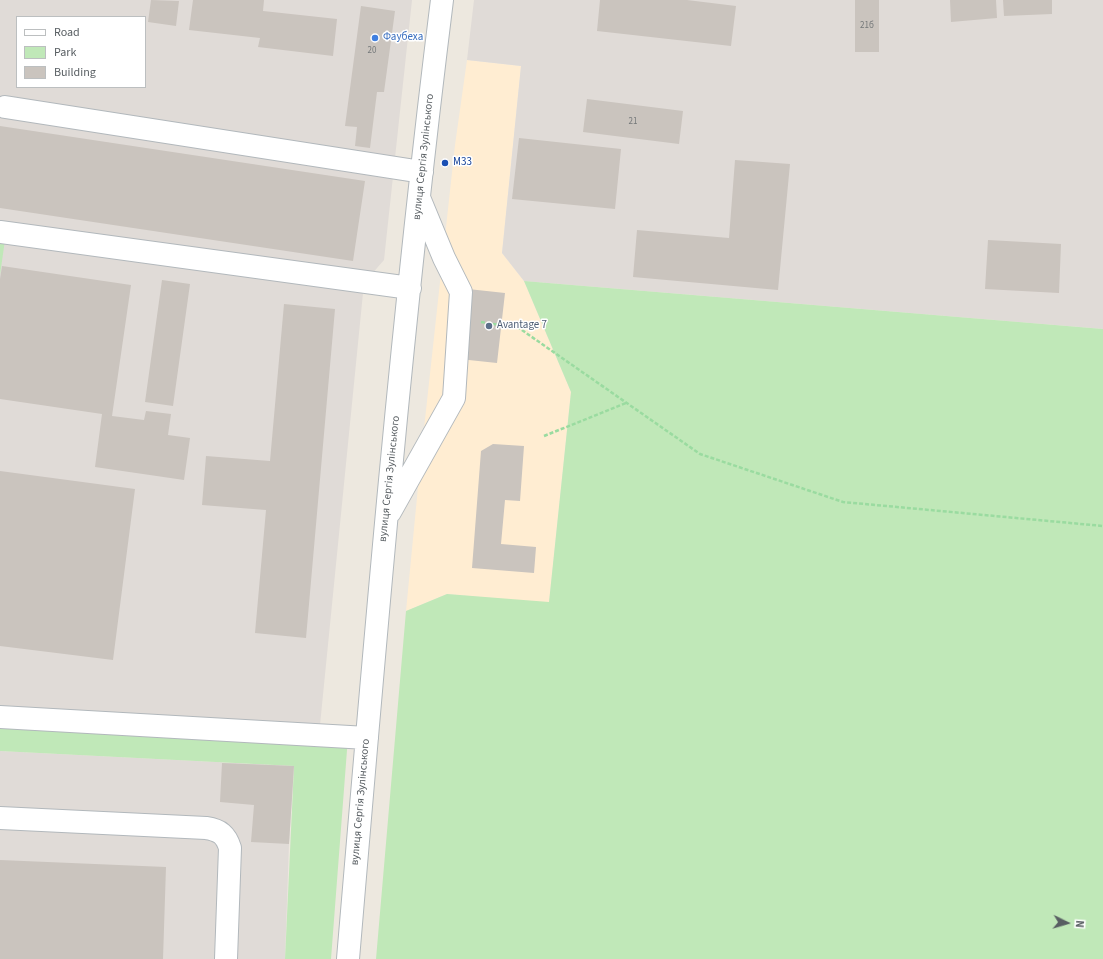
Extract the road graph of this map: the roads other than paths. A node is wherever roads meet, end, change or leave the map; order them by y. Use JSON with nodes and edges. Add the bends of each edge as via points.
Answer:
{"nodes":[{"id":1,"x":442,"y":0,"type":"edge"},
{"id":2,"x":5,"y":107,"type":"dead end"},
{"id":3,"x":422,"y":172,"type":"junction"},
{"id":4,"x":419,"y":198,"type":"junction"},
{"id":5,"x":0,"y":232,"type":"edge"},
{"id":6,"x":410,"y":288,"type":"junction"},
{"id":7,"x":385,"y":520,"type":"junction"},
{"id":8,"x":0,"y":717,"type":"edge"},
{"id":9,"x":367,"y":738,"type":"junction"},
{"id":10,"x":0,"y":818,"type":"edge"},
{"id":11,"x":226,"y":959,"type":"edge"},
{"id":12,"x":348,"y":959,"type":"edge"}],
"edges":[{"from":1,"to":3,"type":"street","name":"вулиця Сергія Зулінського"},
{"from":2,"to":3,"type":"street"},
{"from":3,"to":4,"type":"street","name":"вулиця Сергія Зулінського"},
{"from":4,"to":6,"type":"street","name":"вулиця Сергія Зулінського"},
{"from":4,"to":7,"type":"street","via":[[461,292],[454,398]]},
{"from":5,"to":6,"type":"street"},
{"from":6,"to":7,"type":"street","name":"вулиця Сергія Зулінського"},
{"from":7,"to":9,"type":"street","name":"вулиця Сергія Зулінського"},
{"from":8,"to":9,"type":"street"},
{"from":9,"to":12,"type":"street","name":"вулиця Сергія Зулінського"},
{"from":10,"to":11,"type":"street","via":[[206,828],[223,833],[230,848]]}]}
